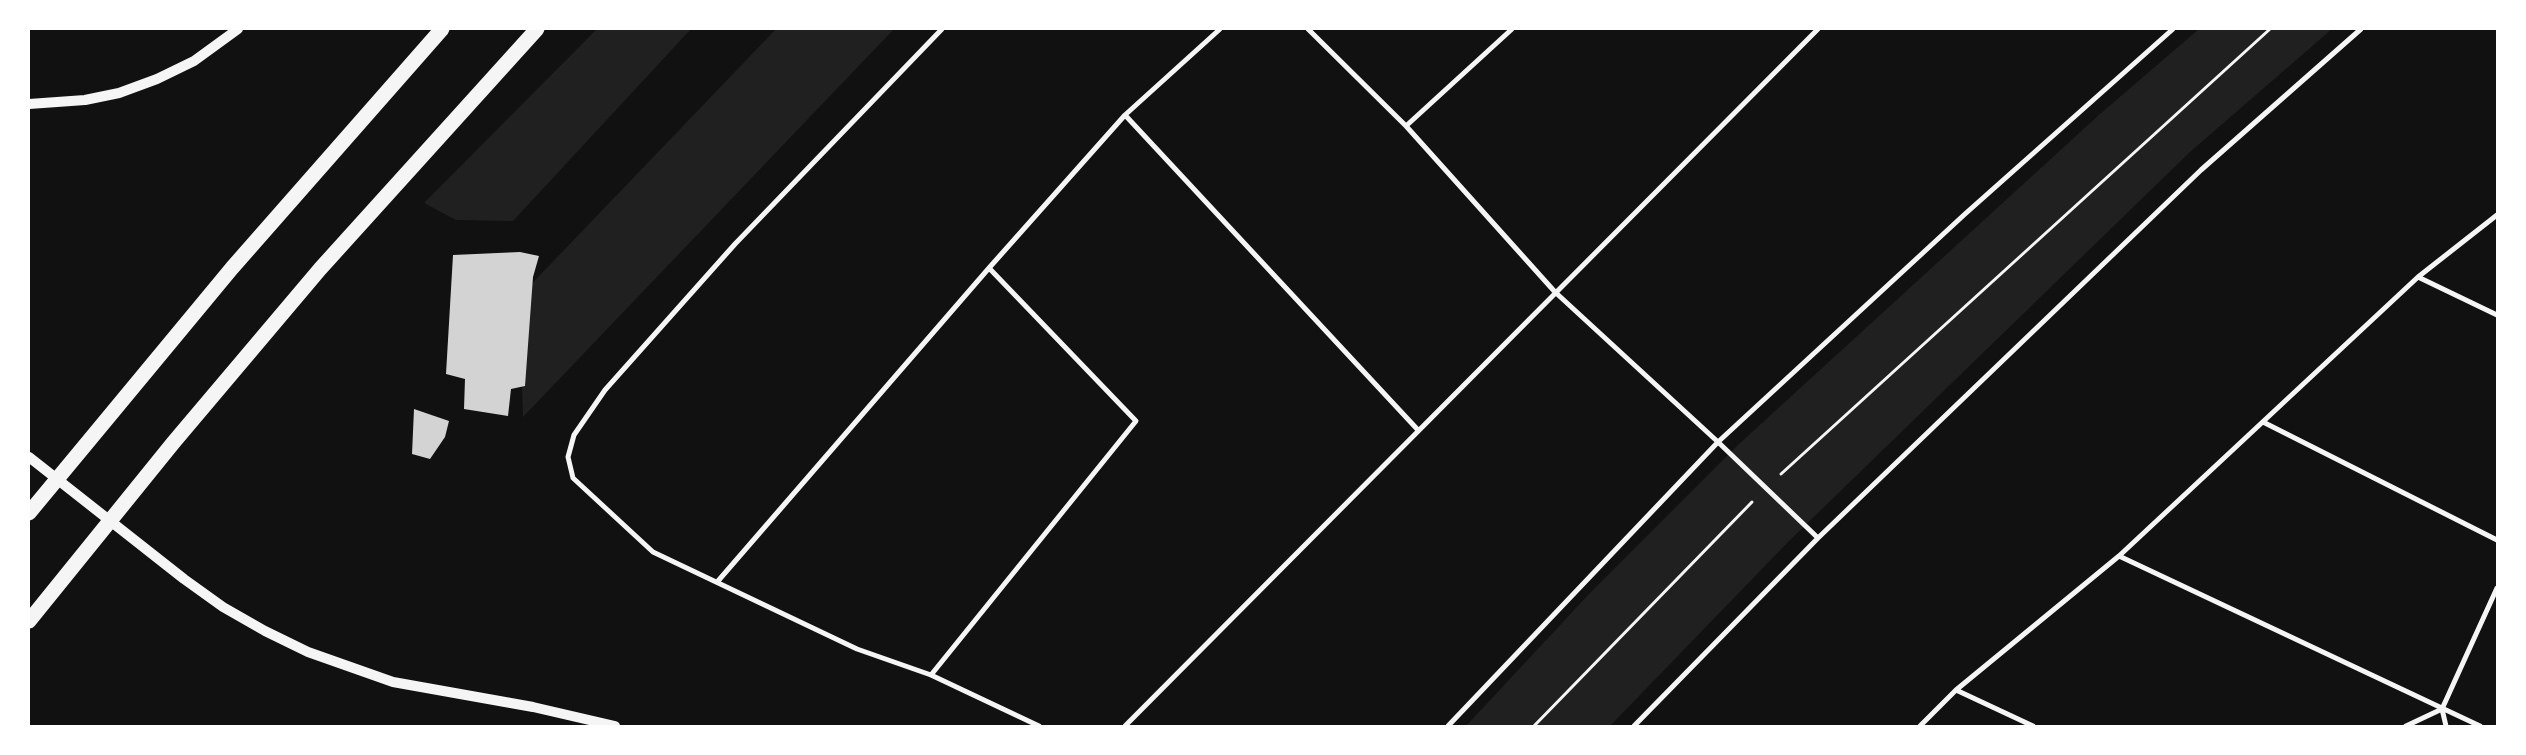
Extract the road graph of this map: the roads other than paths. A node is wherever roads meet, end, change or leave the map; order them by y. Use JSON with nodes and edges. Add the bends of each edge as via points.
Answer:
{"nodes":[{"id":1,"x":238,"y":29,"type":"edge"},
{"id":2,"x":442,"y":29,"type":"edge"},
{"id":3,"x":537,"y":29,"type":"edge"},
{"id":4,"x":942,"y":29,"type":"edge"},
{"id":5,"x":1220,"y":29,"type":"edge"},
{"id":6,"x":1308,"y":29,"type":"edge"},
{"id":7,"x":1512,"y":29,"type":"edge"},
{"id":8,"x":1818,"y":29,"type":"edge"},
{"id":9,"x":2173,"y":29,"type":"edge"},
{"id":10,"x":2361,"y":29,"type":"edge"},
{"id":11,"x":29,"y":104,"type":"edge"},
{"id":12,"x":1125,"y":115,"type":"junction"},
{"id":13,"x":1406,"y":126,"type":"junction"},
{"id":14,"x":2497,"y":215,"type":"edge"},
{"id":15,"x":989,"y":268,"type":"junction"},
{"id":16,"x":2418,"y":277,"type":"junction"},
{"id":17,"x":1555,"y":292,"type":"junction"},
{"id":18,"x":2497,"y":315,"type":"edge"},
{"id":19,"x":2263,"y":422,"type":"junction"},
{"id":20,"x":1418,"y":430,"type":"junction"},
{"id":21,"x":1718,"y":442,"type":"junction"},
{"id":22,"x":29,"y":457,"type":"edge"},
{"id":23,"x":29,"y":513,"type":"edge"},
{"id":24,"x":1818,"y":538,"type":"junction"},
{"id":25,"x":2497,"y":540,"type":"edge"},
{"id":26,"x":2118,"y":556,"type":"junction"},
{"id":27,"x":718,"y":581,"type":"junction"},
{"id":28,"x":2497,"y":588,"type":"edge"},
{"id":29,"x":29,"y":622,"type":"edge"},
{"id":30,"x":931,"y":675,"type":"junction"},
{"id":31,"x":1956,"y":690,"type":"junction"},
{"id":32,"x":2442,"y":709,"type":"junction"},
{"id":33,"x":615,"y":726,"type":"edge"},
{"id":34,"x":1039,"y":726,"type":"edge"},
{"id":35,"x":1125,"y":726,"type":"edge"},
{"id":36,"x":1448,"y":726,"type":"edge"},
{"id":37,"x":1634,"y":726,"type":"edge"},
{"id":38,"x":1920,"y":726,"type":"edge"},
{"id":39,"x":2033,"y":726,"type":"edge"},
{"id":40,"x":2406,"y":726,"type":"edge"},
{"id":41,"x":2446,"y":726,"type":"edge"},
{"id":42,"x":2480,"y":726,"type":"edge"}],
"edges":[{"from":1,"to":11,"type":"main road","via":[[194,61],[119,93],[85,100]]},
{"from":2,"to":23,"type":"highway","via":[[232,268]]},
{"from":3,"to":29,"type":"highway","via":[[320,269],[172,443]]},
{"from":4,"to":27,"type":"street","via":[[735,244],[605,390],[574,435],[568,457],[573,478],[653,552]]},
{"from":5,"to":12,"type":"street"},
{"from":6,"to":13,"type":"street"},
{"from":7,"to":13,"type":"street"},
{"from":8,"to":17,"type":"street"},
{"from":9,"to":21,"type":"street","via":[[1965,214]]},
{"from":10,"to":24,"type":"street","via":[[2201,170]]},
{"from":12,"to":15,"type":"street"},
{"from":12,"to":20,"type":"street"},
{"from":13,"to":17,"type":"street"},
{"from":14,"to":16,"type":"street"},
{"from":15,"to":27,"type":"street"},
{"from":15,"to":30,"type":"street","via":[[1136,421]]},
{"from":16,"to":18,"type":"street"},
{"from":16,"to":19,"type":"street"},
{"from":17,"to":20,"type":"street"},
{"from":17,"to":21,"type":"street"},
{"from":19,"to":25,"type":"street"},
{"from":19,"to":26,"type":"street"},
{"from":20,"to":35,"type":"street"},
{"from":21,"to":24,"type":"street"},
{"from":21,"to":36,"type":"street"},
{"from":22,"to":33,"type":"main road","via":[[184,579],[265,631],[350,668],[393,682],[533,706]]},
{"from":24,"to":37,"type":"street"},
{"from":26,"to":31,"type":"street"},
{"from":26,"to":32,"type":"street"},
{"from":27,"to":30,"type":"street","via":[[857,648]]},
{"from":28,"to":32,"type":"street"},
{"from":30,"to":34,"type":"street"},
{"from":31,"to":38,"type":"street"},
{"from":31,"to":39,"type":"street"},
{"from":32,"to":40,"type":"street"},
{"from":32,"to":41,"type":"street"},
{"from":32,"to":42,"type":"street"}]}
